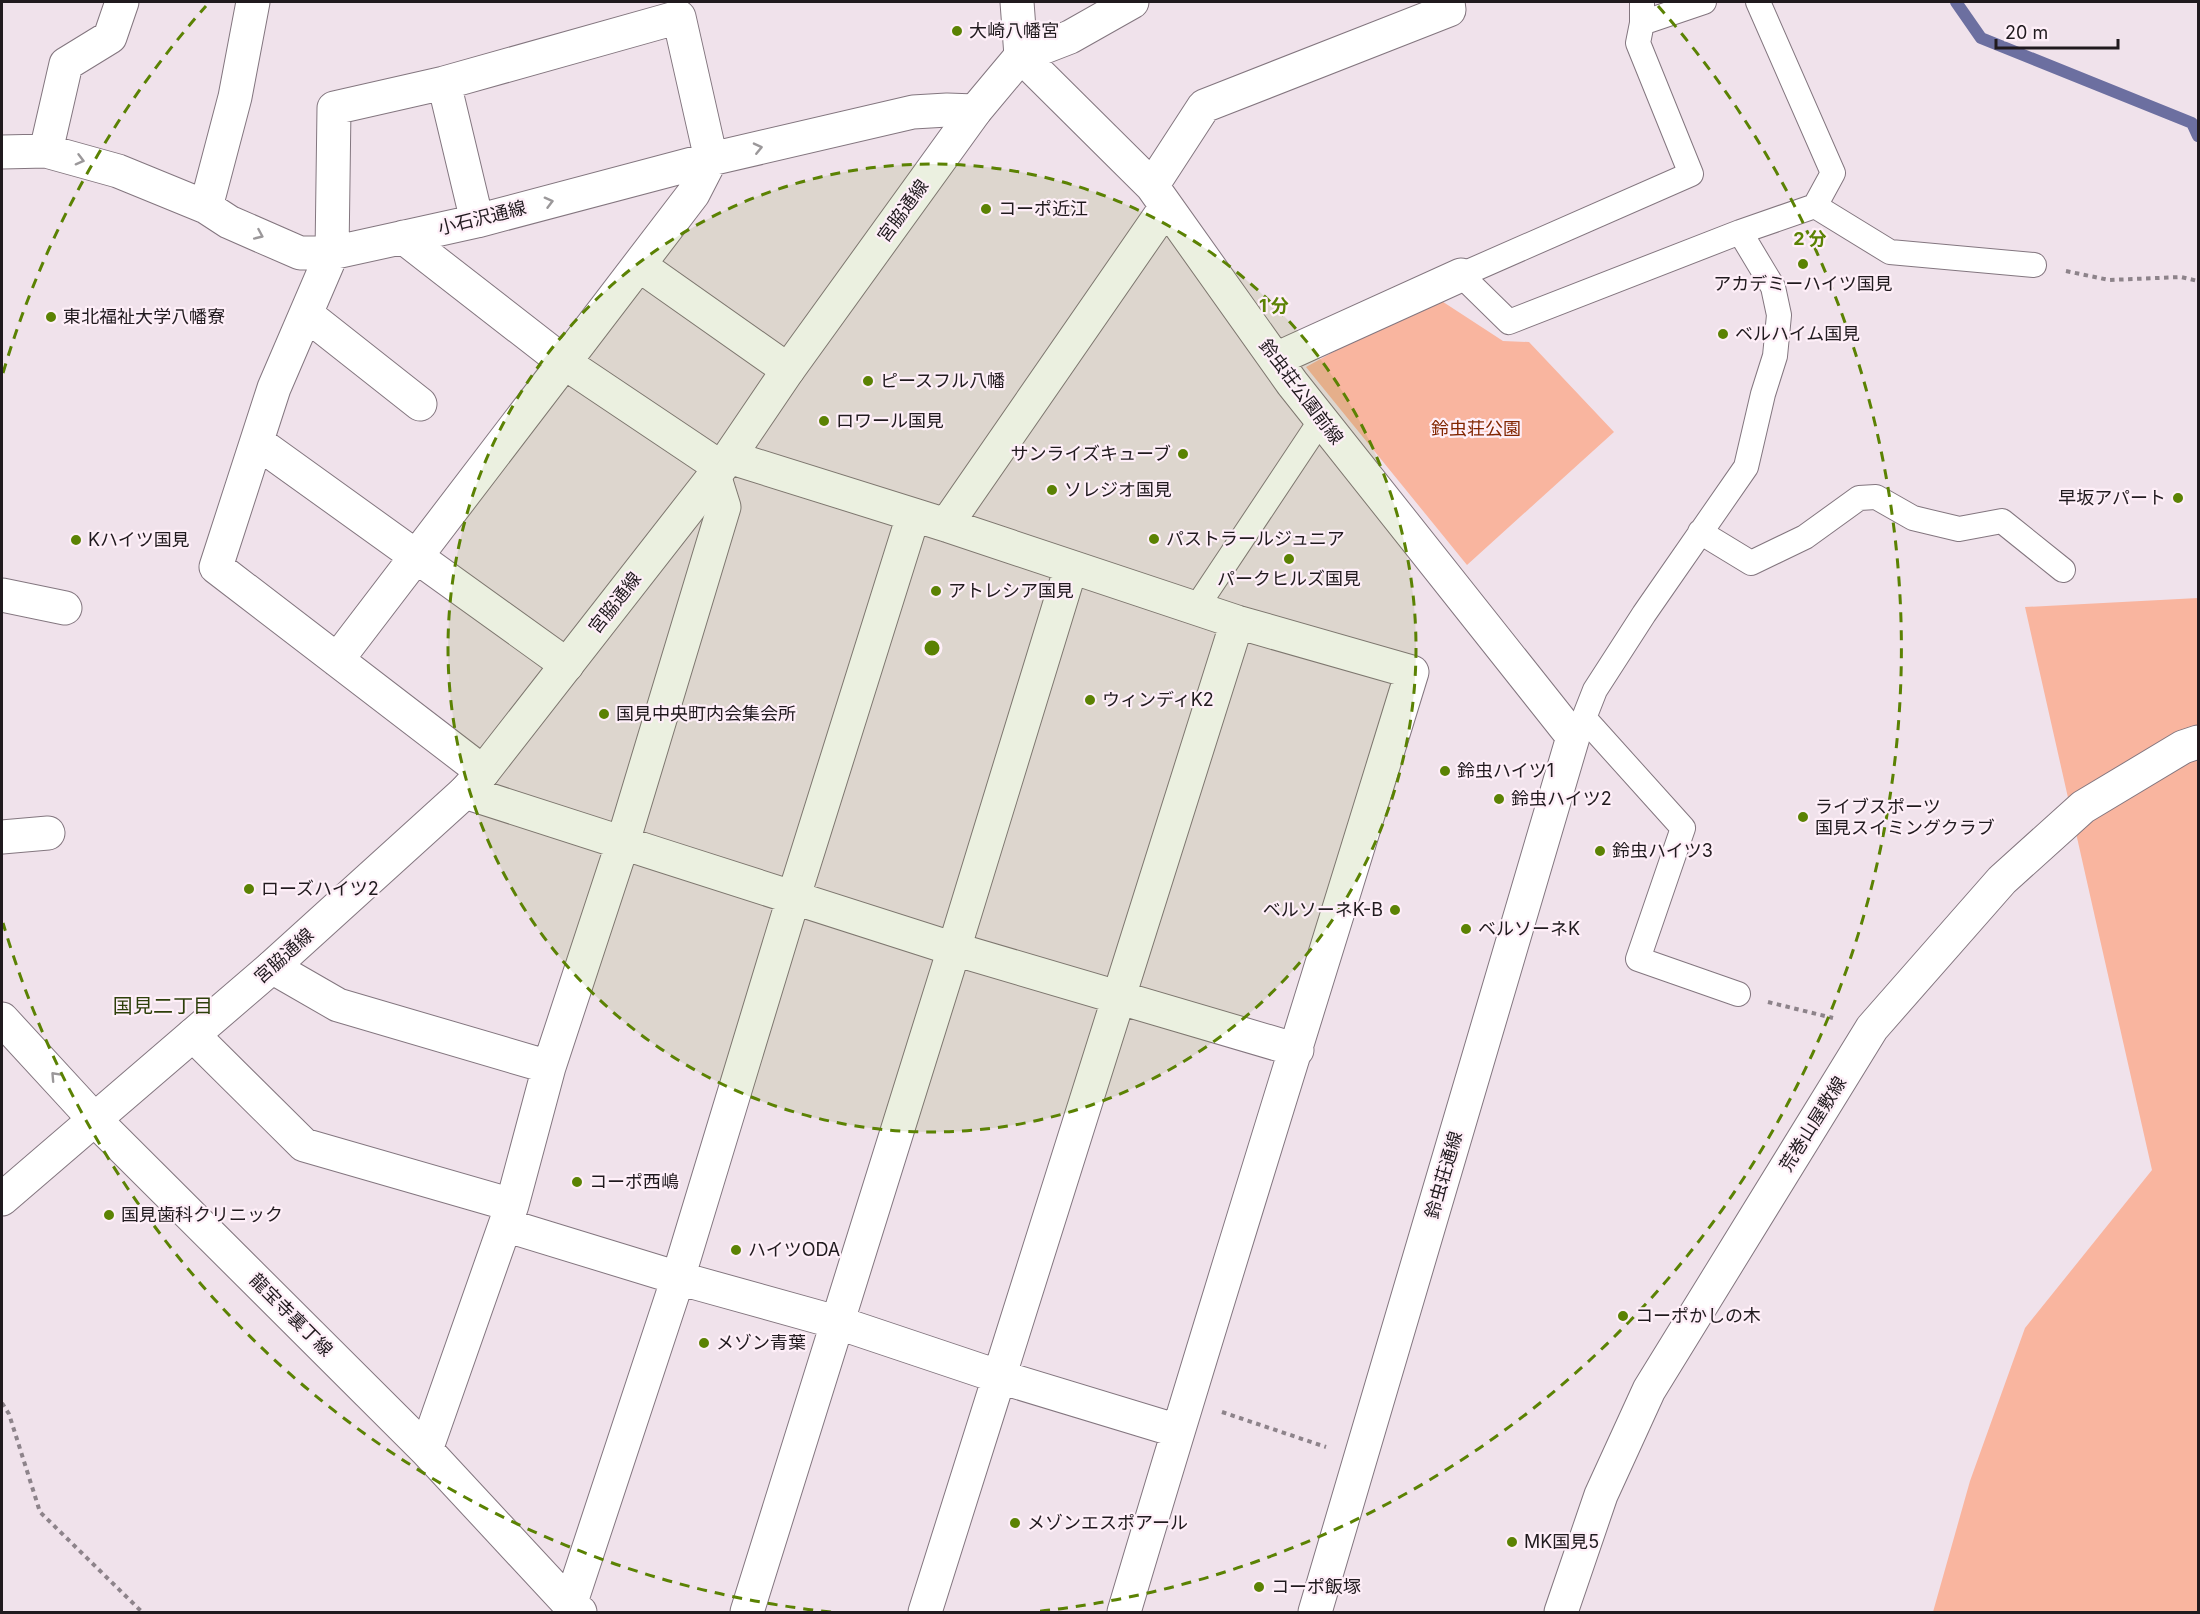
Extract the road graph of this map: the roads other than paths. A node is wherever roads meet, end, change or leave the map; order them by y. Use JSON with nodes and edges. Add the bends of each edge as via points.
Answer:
{"nodes":[{"id":1,"x":122,"y":2,"type":"edge"},
{"id":2,"x":253,"y":2,"type":"edge"},
{"id":3,"x":1017,"y":2,"type":"edge"},
{"id":4,"x":1132,"y":2,"type":"edge"},
{"id":5,"x":1448,"y":2,"type":"edge"},
{"id":6,"x":1704,"y":2,"type":"edge"},
{"id":7,"x":1758,"y":2,"type":"edge"},
{"id":8,"x":1642,"y":13,"type":"edge"},
{"id":9,"x":1021,"y":56,"type":"junction"},
{"id":10,"x":444,"y":83,"type":"junction"},
{"id":11,"x":975,"y":111,"type":"junction"},
{"id":12,"x":46,"y":151,"type":"junction"},
{"id":13,"x":2,"y":152,"type":"edge"},
{"id":14,"x":711,"y":159,"type":"junction"},
{"id":15,"x":1159,"y":197,"type":"junction"},
{"id":16,"x":1815,"y":206,"type":"junction"},
{"id":17,"x":206,"y":207,"type":"junction"},
{"id":18,"x":477,"y":221,"type":"junction"},
{"id":19,"x":1740,"y":232,"type":"junction"},
{"id":20,"x":403,"y":237,"type":"junction"},
{"id":21,"x":332,"y":253,"type":"junction"},
{"id":22,"x":639,"y":265,"type":"junction"},
{"id":23,"x":2034,"y":265,"type":"road end"},
{"id":24,"x":1461,"y":275,"type":"junction"},
{"id":25,"x":306,"y":314,"type":"junction"},
{"id":26,"x":1276,"y":359,"type":"junction"},
{"id":27,"x":565,"y":363,"type":"junction"},
{"id":28,"x":788,"y":370,"type":"junction"},
{"id":29,"x":420,"y":404,"type":"dead end"},
{"id":30,"x":1322,"y":420,"type":"junction"},
{"id":31,"x":257,"y":442,"type":"junction"},
{"id":32,"x":721,"y":466,"type":"junction"},
{"id":33,"x":913,"y":516,"type":"junction"},
{"id":34,"x":946,"y":525,"type":"junction"},
{"id":35,"x":1700,"y":532,"type":"junction"},
{"id":36,"x":417,"y":556,"type":"junction"},
{"id":37,"x":1071,"y":567,"type":"junction"},
{"id":38,"x":2063,"y":570,"type":"dead end"},
{"id":39,"x":2,"y":595,"type":"edge"},
{"id":40,"x":65,"y":608,"type":"dead end"},
{"id":41,"x":1196,"y":608,"type":"junction"},
{"id":42,"x":1237,"y":622,"type":"junction"},
{"id":43,"x":338,"y":660,"type":"junction"},
{"id":44,"x":567,"y":665,"type":"junction"},
{"id":45,"x":1578,"y":728,"type":"junction"},
{"id":46,"x":2199,"y":742,"type":"edge"},
{"id":47,"x":474,"y":782,"type":"junction"},
{"id":48,"x":48,"y":833,"type":"dead end"},
{"id":49,"x":2,"y":837,"type":"edge"},
{"id":50,"x":623,"y":842,"type":"junction"},
{"id":51,"x":793,"y":899,"type":"junction"},
{"id":52,"x":954,"y":948,"type":"junction"},
{"id":53,"x":272,"y":967,"type":"junction"},
{"id":54,"x":1738,"y":994,"type":"road end"},
{"id":55,"x":1119,"y":999,"type":"junction"},
{"id":56,"x":2,"y":1019,"type":"edge"},
{"id":57,"x":193,"y":1035,"type":"junction"},
{"id":58,"x":1297,"y":1050,"type":"junction"},
{"id":59,"x":549,"y":1067,"type":"junction"},
{"id":60,"x":94,"y":1119,"type":"junction"},
{"id":61,"x":2,"y":1199,"type":"edge"},
{"id":62,"x":509,"y":1215,"type":"junction"},
{"id":63,"x":678,"y":1278,"type":"junction"},
{"id":64,"x":836,"y":1322,"type":"junction"},
{"id":65,"x":1000,"y":1377,"type":"junction"},
{"id":66,"x":1178,"y":1431,"type":"junction"},
{"id":67,"x":426,"y":1450,"type":"junction"},
{"id":68,"x":575,"y":1609,"type":"edge"},
{"id":69,"x":747,"y":1612,"type":"edge"},
{"id":70,"x":925,"y":1612,"type":"edge"},
{"id":71,"x":1124,"y":1612,"type":"edge"},
{"id":72,"x":1315,"y":1612,"type":"edge"},
{"id":73,"x":1561,"y":1612,"type":"edge"}],
"edges":[{"from":1,"to":12,"type":"street","via":[[110,38],[66,64]]},
{"from":2,"to":17,"type":"street","via":[[235,97]]},
{"from":3,"to":9,"type":"street"},
{"from":4,"to":9,"type":"street","via":[[1070,37]]},
{"from":5,"to":15,"type":"street","via":[[1449,10],[1204,106]]},
{"from":6,"to":8,"type":"lane"},
{"from":7,"to":16,"type":"lane","via":[[1833,173]]},
{"from":8,"to":24,"type":"lane","via":[[1638,43],[1691,174]]},
{"from":9,"to":11,"type":"street","name":"宮脇通線"},
{"from":9,"to":15,"type":"street","name":"鈴虫荘公園前線"},
{"from":10,"to":14,"type":"street","via":[[679,17]]},
{"from":10,"to":18,"type":"street"},
{"from":10,"to":21,"type":"street","via":[[334,108]]},
{"from":14,"to":11,"type":"street","name":"小石沢通線","one_way":true,"via":[[913,112]]},
{"from":11,"to":28,"type":"street","name":"宮脇通線"},
{"from":12,"to":13,"type":"street","name":"小石沢通線"},
{"from":12,"to":17,"type":"street","name":"小石沢通線","one_way":true,"via":[[118,171]]},
{"from":18,"to":14,"type":"street","name":"小石沢通線","one_way":true},
{"from":14,"to":22,"type":"street","via":[[693,194]]},
{"from":15,"to":26,"type":"street","name":"鈴虫荘公園前線"},
{"from":15,"to":34,"type":"street"},
{"from":16,"to":19,"type":"lane"},
{"from":16,"to":23,"type":"lane","via":[[1890,252]]},
{"from":17,"to":21,"type":"street","name":"小石沢通線","one_way":true,"via":[[229,222],[300,254]]},
{"from":18,"to":20,"type":"street","name":"小石沢通線"},
{"from":19,"to":24,"type":"lane","via":[[1509,322]]},
{"from":19,"to":35,"type":"lane","via":[[1773,287],[1779,315],[1775,356],[1746,467]]},
{"from":20,"to":21,"type":"street","name":"小石沢通線"},
{"from":20,"to":27,"type":"street"},
{"from":21,"to":25,"type":"street"},
{"from":22,"to":27,"type":"street"},
{"from":22,"to":28,"type":"street"},
{"from":24,"to":26,"type":"street"},
{"from":25,"to":29,"type":"street"},
{"from":25,"to":31,"type":"street","via":[[274,388]]},
{"from":26,"to":30,"type":"street","name":"鈴虫荘公園前線"},
{"from":27,"to":32,"type":"street"},
{"from":27,"to":36,"type":"street"},
{"from":28,"to":32,"type":"street","name":"宮脇通線"},
{"from":30,"to":41,"type":"lane"},
{"from":30,"to":45,"type":"street","name":"鈴虫荘公園前線"},
{"from":31,"to":36,"type":"street"},
{"from":31,"to":43,"type":"street","via":[[216,567]]},
{"from":32,"to":33,"type":"street"},
{"from":32,"to":44,"type":"street","name":"宮脇通線"},
{"from":32,"to":50,"type":"street","via":[[724,507]]},
{"from":33,"to":34,"type":"street"},
{"from":33,"to":51,"type":"street"},
{"from":34,"to":37,"type":"street"},
{"from":35,"to":38,"type":"lane","via":[[1751,563],[1805,537],[1859,498],[1876,497],[1913,518],[1959,529],[2002,522]]},
{"from":35,"to":45,"type":"lane","via":[[1595,690]]},
{"from":36,"to":43,"type":"street"},
{"from":36,"to":44,"type":"street"},
{"from":37,"to":41,"type":"street"},
{"from":37,"to":52,"type":"street"},
{"from":39,"to":40,"type":"street"},
{"from":41,"to":42,"type":"street"},
{"from":42,"to":55,"type":"street"},
{"from":42,"to":58,"type":"street","via":[[1412,672]]},
{"from":43,"to":47,"type":"street"},
{"from":44,"to":47,"type":"street","name":"宮脇通線"},
{"from":45,"to":54,"type":"lane","via":[[1683,828],[1638,959]]},
{"from":45,"to":72,"type":"street","name":"鈴虫荘通線"},
{"from":46,"to":73,"type":"street","name":"荒巻山屋敷線","via":[[2184,747],[2084,807],[2002,880],[1872,1028],[1649,1390],[1601,1495]]},
{"from":47,"to":50,"type":"street"},
{"from":47,"to":53,"type":"street","name":"宮脇通線"},
{"from":48,"to":49,"type":"street"},
{"from":50,"to":51,"type":"street"},
{"from":50,"to":59,"type":"street"},
{"from":51,"to":52,"type":"street"},
{"from":51,"to":63,"type":"street"},
{"from":52,"to":55,"type":"street"},
{"from":52,"to":64,"type":"street"},
{"from":53,"to":57,"type":"street","name":"宮脇通線"},
{"from":53,"to":59,"type":"street","via":[[339,1005]]},
{"from":55,"to":58,"type":"street"},
{"from":55,"to":65,"type":"street"},
{"from":60,"to":56,"type":"street","name":"龍宝寺裏丁線","one_way":true},
{"from":57,"to":60,"type":"street","name":"宮脇通線"},
{"from":57,"to":62,"type":"street","via":[[304,1145]]},
{"from":58,"to":66,"type":"street"},
{"from":59,"to":62,"type":"street"},
{"from":60,"to":61,"type":"street","name":"宮脇通線"},
{"from":60,"to":67,"type":"street","name":"龍宝寺裏丁線"},
{"from":62,"to":63,"type":"street"},
{"from":62,"to":67,"type":"street"},
{"from":63,"to":64,"type":"street"},
{"from":63,"to":68,"type":"street"},
{"from":64,"to":65,"type":"street"},
{"from":64,"to":69,"type":"street"},
{"from":65,"to":66,"type":"street"},
{"from":65,"to":70,"type":"street"},
{"from":66,"to":71,"type":"street"},
{"from":67,"to":68,"type":"street","name":"龍宝寺裏丁線"}]}
